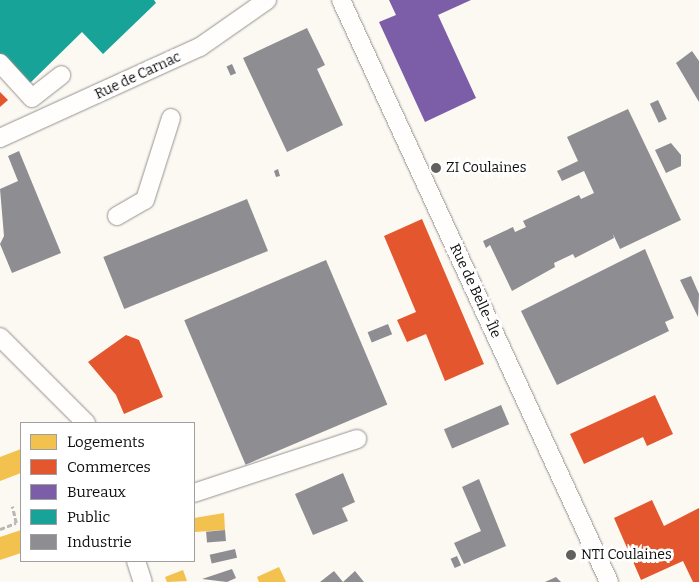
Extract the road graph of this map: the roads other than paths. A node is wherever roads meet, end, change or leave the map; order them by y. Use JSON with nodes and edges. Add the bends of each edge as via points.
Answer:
{"nodes":[{"id":1,"x":267,"y":0,"type":"edge"},
{"id":2,"x":341,"y":0,"type":"edge"},
{"id":3,"x":0,"y":63,"type":"edge"},
{"id":4,"x":61,"y":75,"type":"dead end"},
{"id":5,"x":171,"y":118,"type":"dead end"},
{"id":6,"x":0,"y":138,"type":"edge"},
{"id":7,"x":117,"y":216,"type":"dead end"},
{"id":8,"x":0,"y":336,"type":"edge"},
{"id":9,"x":85,"y":422,"type":"edge"},
{"id":10,"x":357,"y":439,"type":"dead end"},
{"id":11,"x":195,"y":493,"type":"edge"},
{"id":12,"x":136,"y":562,"type":"edge"},
{"id":13,"x":144,"y":582,"type":"edge"},
{"id":14,"x":609,"y":582,"type":"edge"}],
"edges":[{"from":1,"to":6,"type":"street","name":"Rue de Carnac","via":[[200,47]]},
{"from":2,"to":14,"type":"street","name":"Rue de Belle-Île"},
{"from":3,"to":4,"type":"street","via":[[32,98]]},
{"from":5,"to":7,"type":"street","via":[[145,200]]},
{"from":8,"to":9,"type":"street"},
{"from":10,"to":11,"type":"street"},
{"from":12,"to":13,"type":"street"}]}
